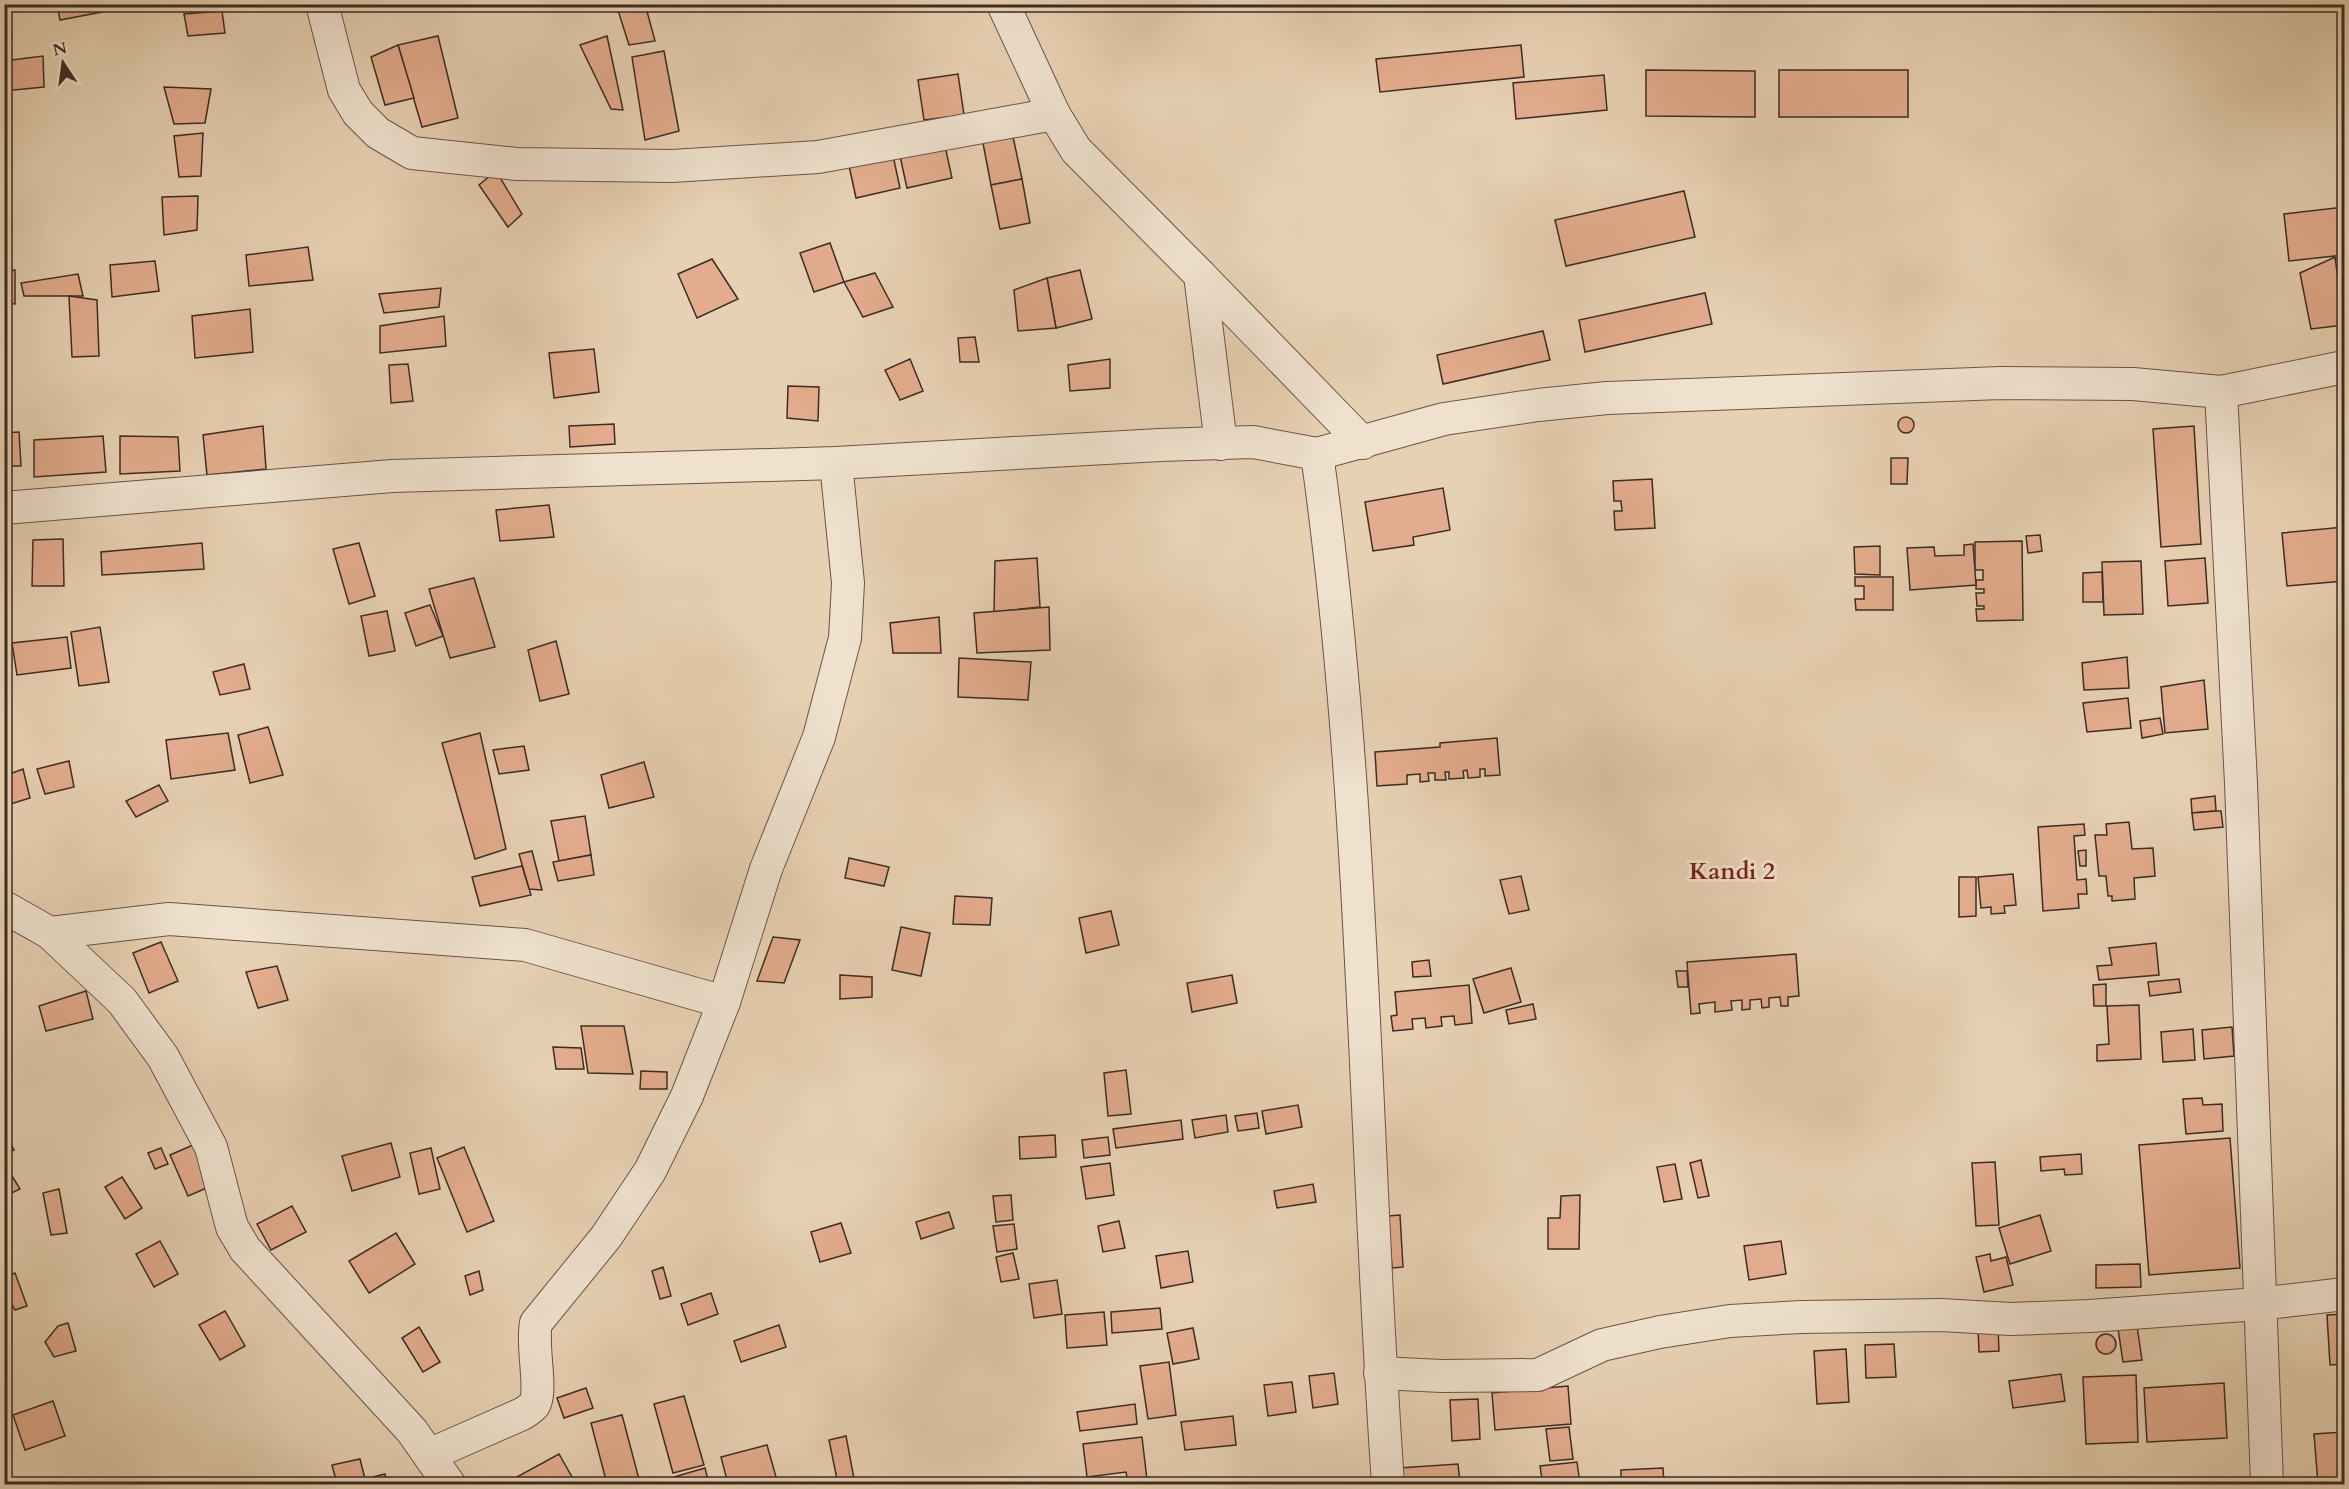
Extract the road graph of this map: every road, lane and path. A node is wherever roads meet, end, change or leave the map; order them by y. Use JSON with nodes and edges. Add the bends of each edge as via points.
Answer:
{"nodes":[{"id":1,"x":322,"y":4,"type":"edge"},
{"id":2,"x":1003,"y":4,"type":"edge"},
{"id":3,"x":1054,"y":114,"type":"junction"},
{"id":4,"x":1200,"y":275,"type":"junction"},
{"id":5,"x":2344,"y":367,"type":"edge"},
{"id":6,"x":2221,"y":392,"type":"junction"},
{"id":7,"x":1363,"y":443,"type":"junction"},
{"id":8,"x":1221,"y":444,"type":"junction"},
{"id":9,"x":1317,"y":454,"type":"junction"},
{"id":10,"x":836,"y":463,"type":"junction"},
{"id":11,"x":4,"y":508,"type":"edge"},
{"id":12,"x":4,"y":908,"type":"edge"},
{"id":13,"x":50,"y":933,"type":"junction"},
{"id":14,"x":724,"y":1002,"type":"junction"},
{"id":15,"x":2344,"y":1294,"type":"edge"},
{"id":16,"x":2259,"y":1304,"type":"junction"},
{"id":17,"x":1380,"y":1373,"type":"junction"},
{"id":18,"x":429,"y":1455,"type":"junction"},
{"id":19,"x":449,"y":1485,"type":"edge"},
{"id":20,"x":1388,"y":1485,"type":"edge"},
{"id":21,"x":2267,"y":1485,"type":"edge"}],
"edges":[{"from":1,"to":3,"type":"street","via":[[344,90],[358,113],[378,133],[412,153],[540,165],[672,166],[807,158]]},
{"from":2,"to":3,"type":"street"},
{"from":3,"to":4,"type":"street","via":[[1076,150]]},
{"from":4,"to":7,"type":"street"},
{"from":4,"to":8,"type":"street"},
{"from":5,"to":6,"type":"street"},
{"from":6,"to":7,"type":"street","via":[[2133,384],[2001,383],[1607,398],[1444,419]]},
{"from":6,"to":16,"type":"street","via":[[2241,783]]},
{"from":7,"to":9,"type":"street"},
{"from":8,"to":9,"type":"street","via":[[1253,442]]},
{"from":8,"to":10,"type":"street"},
{"from":9,"to":17,"type":"street","via":[[1344,722],[1368,1100]]},
{"from":10,"to":11,"type":"street","via":[[392,476]]},
{"from":10,"to":14,"type":"street","via":[[848,583],[845,638],[819,737],[766,868]]},
{"from":12,"to":13,"type":"street"},
{"from":13,"to":14,"type":"street","via":[[169,920],[525,945]]},
{"from":13,"to":18,"type":"street","via":[[122,1001],[163,1056],[211,1147],[232,1227],[245,1249]]},
{"from":14,"to":18,"type":"street","via":[[687,1096],[650,1171],[606,1237],[536,1323],[532,1337],[538,1390],[534,1404],[522,1414]]},
{"from":15,"to":16,"type":"street"},
{"from":16,"to":17,"type":"street","via":[[2011,1319],[1906,1316],[1730,1321],[1602,1346],[1538,1375]]},
{"from":16,"to":21,"type":"street"},
{"from":17,"to":20,"type":"street"},
{"from":18,"to":19,"type":"street"}]}
